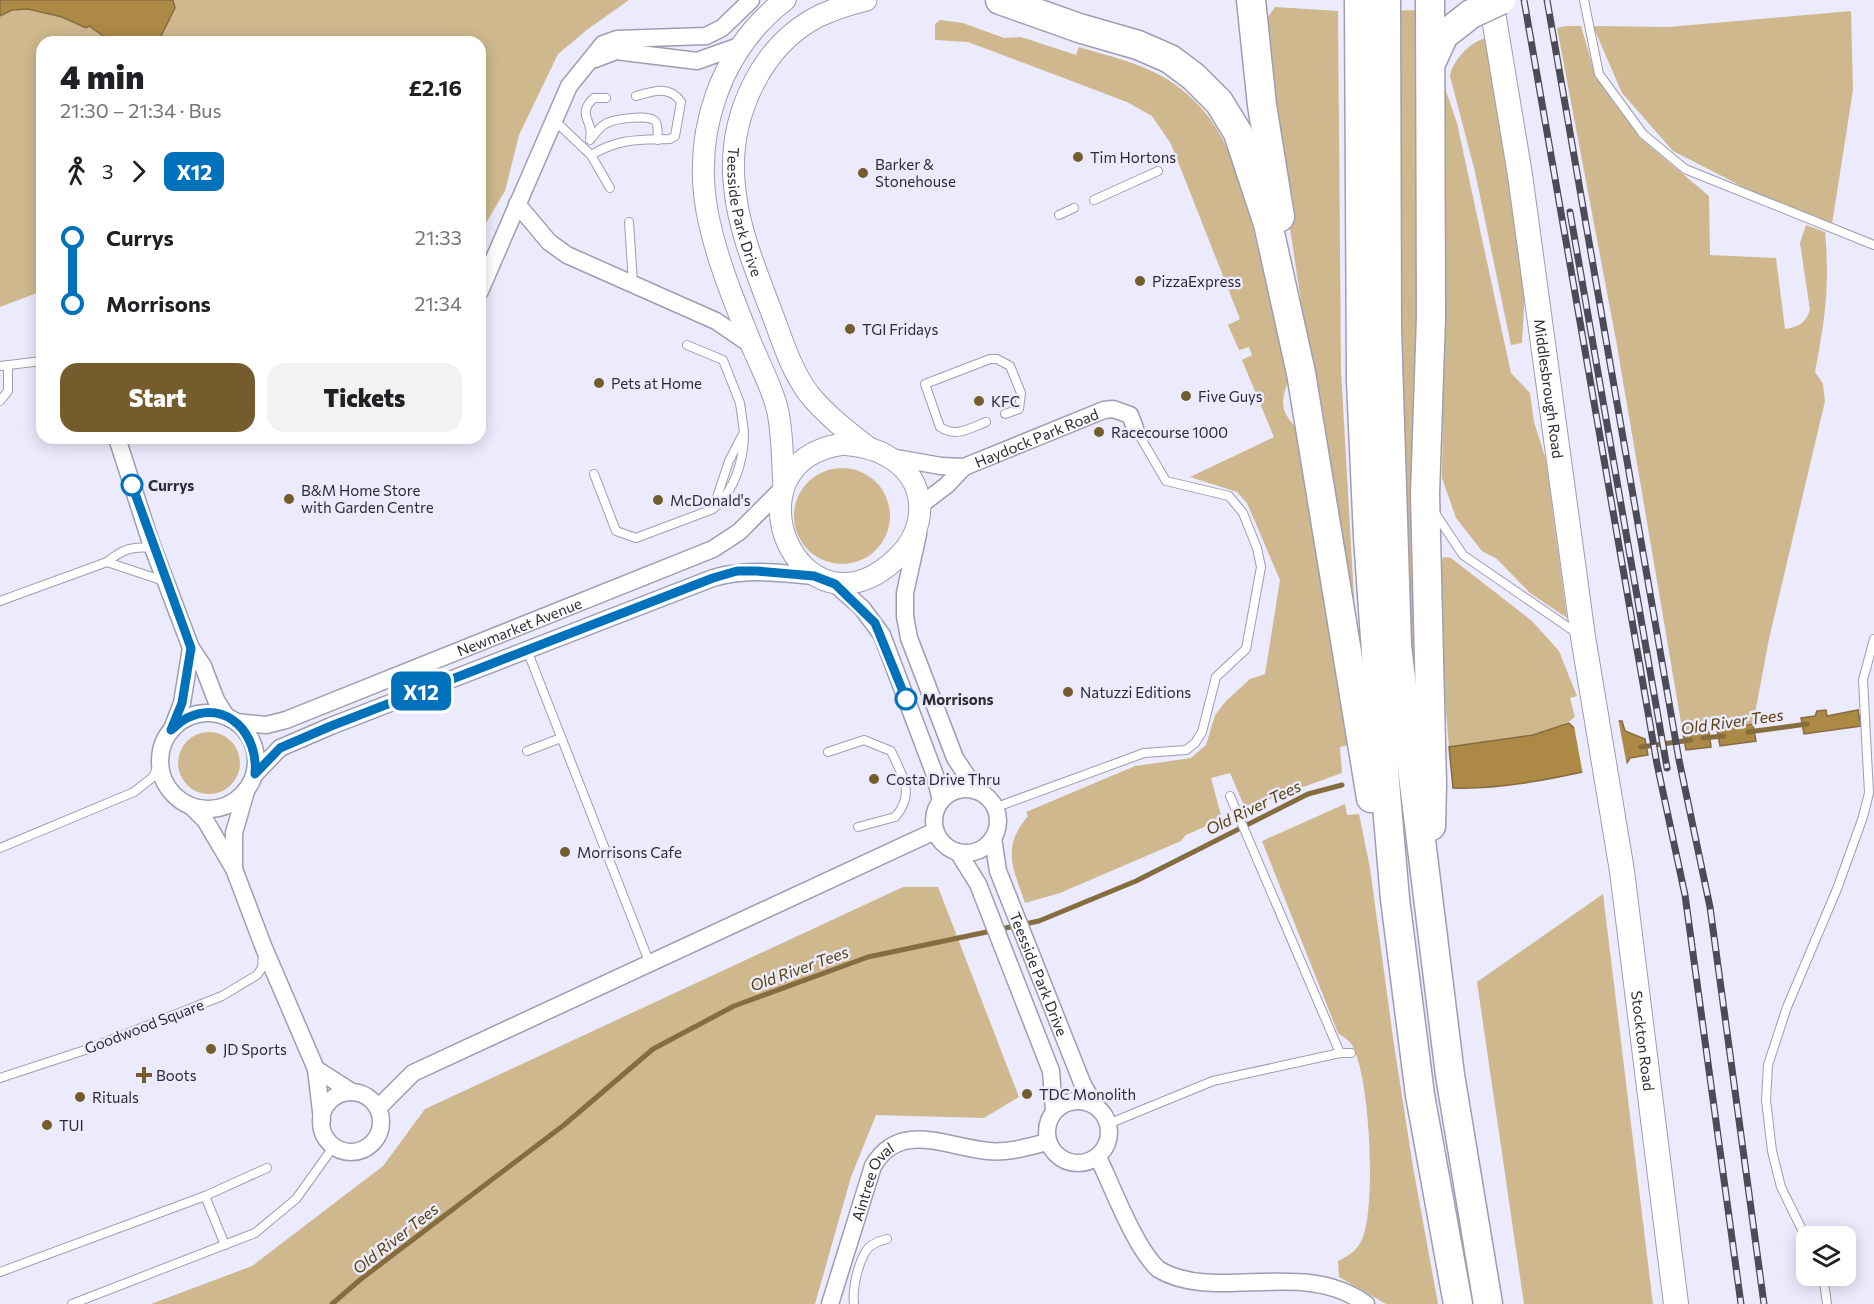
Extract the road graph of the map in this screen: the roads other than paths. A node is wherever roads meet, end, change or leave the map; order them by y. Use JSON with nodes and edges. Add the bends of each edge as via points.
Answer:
{"nodes":[{"id":1,"x":750,"y":0,"type":"edge"},
{"id":2,"x":784,"y":0,"type":"edge"},
{"id":3,"x":866,"y":0,"type":"edge"},
{"id":4,"x":1000,"y":0,"type":"edge"},
{"id":5,"x":1251,"y":0,"type":"edge"},
{"id":6,"x":1359,"y":0,"type":"edge"},
{"id":7,"x":1386,"y":0,"type":"edge"},
{"id":8,"x":1430,"y":0,"type":"edge"},
{"id":9,"x":1501,"y":0,"type":"edge"},
{"id":10,"x":1584,"y":0,"type":"edge"},
{"id":11,"x":1481,"y":7,"type":"edge"},
{"id":12,"x":742,"y":45,"type":"junction"},
{"id":13,"x":589,"y":61,"type":"junction"},
{"id":14,"x":1431,"y":63,"type":"junction"},
{"id":15,"x":636,"y":96,"type":"dead end"},
{"id":16,"x":606,"y":98,"type":"dead end"},
{"id":17,"x":554,"y":120,"type":"junction"},
{"id":18,"x":590,"y":140,"type":"junction"},
{"id":19,"x":658,"y":140,"type":"junction"},
{"id":20,"x":584,"y":147,"type":"junction"},
{"id":21,"x":591,"y":155,"type":"junction"},
{"id":22,"x":1158,"y":171,"type":"dead end"},
{"id":23,"x":610,"y":188,"type":"dead end"},
{"id":24,"x":1094,"y":200,"type":"dead end"},
{"id":25,"x":517,"y":204,"type":"junction"},
{"id":26,"x":1074,"y":208,"type":"dead end"},
{"id":27,"x":1059,"y":215,"type":"dead end"},
{"id":28,"x":628,"y":222,"type":"dead end"},
{"id":29,"x":1874,"y":245,"type":"edge"},
{"id":30,"x":486,"y":277,"type":"edge"},
{"id":31,"x":633,"y":283,"type":"junction"},
{"id":32,"x":1287,"y":305,"type":"junction"},
{"id":33,"x":687,"y":345,"type":"dead end"},
{"id":34,"x":751,"y":345,"type":"junction"},
{"id":35,"x":36,"y":362,"type":"edge"},
{"id":36,"x":4,"y":366,"type":"edge"},
{"id":37,"x":0,"y":401,"type":"edge"},
{"id":38,"x":1005,"y":414,"type":"dead end"},
{"id":39,"x":986,"y":422,"type":"dead end"},
{"id":40,"x":1135,"y":428,"type":"joint"},
{"id":41,"x":119,"y":444,"type":"edge"},
{"id":42,"x":870,"y":449,"type":"junction"},
{"id":43,"x":890,"y":457,"type":"junction"},
{"id":44,"x":964,"y":466,"type":"junction"},
{"id":45,"x":594,"y":474,"type":"dead end"},
{"id":46,"x":783,"y":487,"type":"junction"},
{"id":47,"x":1425,"y":494,"type":"junction"},
{"id":48,"x":921,"y":513,"type":"junction"},
{"id":49,"x":153,"y":548,"type":"junction"},
{"id":50,"x":107,"y":562,"type":"junction"},
{"id":51,"x":814,"y":576,"type":"junction"},
{"id":52,"x":165,"y":581,"type":"junction"},
{"id":53,"x":835,"y":584,"type":"junction"},
{"id":54,"x":0,"y":601,"type":"edge"},
{"id":55,"x":1583,"y":637,"type":"junction"},
{"id":56,"x":1874,"y":639,"type":"edge"},
{"id":57,"x":191,"y":648,"type":"junction"},
{"id":58,"x":527,"y":650,"type":"junction"},
{"id":59,"x":231,"y":719,"type":"junction"},
{"id":60,"x":171,"y":730,"type":"junction"},
{"id":61,"x":561,"y":738,"type":"junction"},
{"id":62,"x":527,"y":752,"type":"dead end"},
{"id":63,"x":828,"y":752,"type":"dead end"},
{"id":64,"x":160,"y":762,"type":"junction"},
{"id":65,"x":255,"y":774,"type":"junction"},
{"id":66,"x":1608,"y":777,"type":"joint"},
{"id":67,"x":247,"y":791,"type":"junction"},
{"id":68,"x":977,"y":791,"type":"junction"},
{"id":69,"x":1230,"y":796,"type":"dead end"},
{"id":70,"x":941,"y":801,"type":"junction"},
{"id":71,"x":192,"y":807,"type":"junction"},
{"id":72,"x":994,"y":807,"type":"junction"},
{"id":73,"x":858,"y":827,"type":"dead end"},
{"id":74,"x":935,"y":831,"type":"junction"},
{"id":75,"x":993,"y":838,"type":"junction"},
{"id":76,"x":0,"y":848,"type":"edge"},
{"id":77,"x":958,"y":852,"type":"junction"},
{"id":78,"x":234,"y":870,"type":"junction"},
{"id":79,"x":1395,"y":899,"type":"junction"},
{"id":80,"x":1428,"y":912,"type":"junction"},
{"id":81,"x":264,"y":948,"type":"junction"},
{"id":82,"x":650,"y":965,"type":"junction"},
{"id":83,"x":1340,"y":1053,"type":"junction"},
{"id":84,"x":1351,"y":1053,"type":"dead end"},
{"id":85,"x":316,"y":1069,"type":"junction"},
{"id":86,"x":0,"y":1078,"type":"edge"},
{"id":87,"x":352,"y":1092,"type":"junction"},
{"id":88,"x":1095,"y":1105,"type":"junction"},
{"id":89,"x":378,"y":1108,"type":"junction"},
{"id":90,"x":1054,"y":1111,"type":"junction"},
{"id":91,"x":322,"y":1120,"type":"junction"},
{"id":92,"x":1108,"y":1124,"type":"junction"},
{"id":93,"x":1047,"y":1142,"type":"junction"},
{"id":94,"x":334,"y":1146,"type":"junction"},
{"id":95,"x":1098,"y":1157,"type":"junction"},
{"id":96,"x":267,"y":1168,"type":"dead end"},
{"id":97,"x":205,"y":1196,"type":"junction"},
{"id":98,"x":1800,"y":1226,"type":"edge"},
{"id":99,"x":887,"y":1239,"type":"dead end"},
{"id":100,"x":225,"y":1245,"type":"junction"},
{"id":101,"x":0,"y":1272,"type":"edge"},
{"id":102,"x":1824,"y":1286,"type":"edge"},
{"id":103,"x":72,"y":1304,"type":"edge"},
{"id":104,"x":830,"y":1304,"type":"edge"},
{"id":105,"x":854,"y":1304,"type":"edge"},
{"id":106,"x":1366,"y":1304,"type":"edge"},
{"id":107,"x":1458,"y":1304,"type":"edge"},
{"id":108,"x":1488,"y":1304,"type":"edge"},
{"id":109,"x":1676,"y":1304,"type":"edge"},
{"id":110,"x":1827,"y":1304,"type":"edge"}],
"edges":[{"from":1,"to":13,"type":"street","via":[[722,28],[706,36],[617,39],[603,44]]},
{"from":2,"to":12,"type":"street"},
{"from":3,"to":42,"type":"street","name":"Teesside Park Drive","via":[[819,16],[794,32],[764,66],[740,121],[734,181],[747,250],[795,370],[809,393],[837,423]]},
{"from":4,"to":32,"type":"highway","via":[[1170,59],[1219,102],[1238,133],[1268,224]]},
{"from":5,"to":32,"type":"highway","via":[[1262,105],[1283,234]]},
{"from":6,"to":79,"type":"highway","via":[[1361,381],[1374,635]]},
{"from":7,"to":80,"type":"highway","via":[[1387,329],[1397,646]]},
{"from":8,"to":14,"type":"highway"},
{"from":9,"to":11,"type":"highway","bridge":true},
{"from":10,"to":29,"type":"lane","via":[[1599,74],[1643,134],[1685,169]]},
{"from":11,"to":14,"type":"highway","via":[[1444,34]]},
{"from":11,"to":55,"type":"main road","name":"Middlesbrough Road","via":[[1520,175]]},
{"from":12,"to":13,"type":"street","via":[[697,61],[616,51]]},
{"from":12,"to":34,"type":"street","via":[[715,97],[706,128],[703,160],[707,212],[722,269]]},
{"from":13,"to":17,"type":"street","via":[[569,86]]},
{"from":14,"to":47,"type":"highway","via":[[1431,317]]},
{"from":15,"to":19,"type":"lane","via":[[655,90],[670,92],[681,102],[675,136]]},
{"from":16,"to":18,"type":"lane","via":[[594,98],[587,104]]},
{"from":17,"to":20,"type":"lane"},
{"from":17,"to":25,"type":"street"},
{"from":18,"to":19,"type":"lane","via":[[612,120],[644,117],[657,123]]},
{"from":18,"to":20,"type":"lane"},
{"from":19,"to":21,"type":"lane","via":[[627,140]]},
{"from":20,"to":21,"type":"lane"},
{"from":21,"to":23,"type":"lane"},
{"from":22,"to":24,"type":"lane"},
{"from":25,"to":30,"type":"street"},
{"from":25,"to":31,"type":"street","via":[[549,242],[567,255]]},
{"from":26,"to":27,"type":"lane"},
{"from":28,"to":31,"type":"lane"},
{"from":31,"to":34,"type":"street","via":[[716,321]]},
{"from":32,"to":79,"type":"highway","via":[[1365,768]]},
{"from":33,"to":45,"type":"lane","via":[[723,360],[740,403],[744,432],[729,461],[713,509],[636,538],[628,537],[616,531]]},
{"from":34,"to":46,"type":"street","via":[[777,408]]},
{"from":35,"to":36,"type":"lane"},
{"from":36,"to":37,"type":"lane","via":[[8,391]]},
{"from":38,"to":39,"type":"lane","via":[[1019,409],[1022,401],[1010,366],[1004,361],[990,359],[925,384],[940,427],[945,431],[959,433]]},
{"from":40,"to":44,"type":"street","name":"Haydock Park Road","via":[[1130,415],[1121,410],[1104,410]]},
{"from":40,"to":72,"type":"lane","via":[[1166,481],[1229,496],[1238,503],[1261,567],[1246,649],[1216,677],[1207,717],[1195,743],[1186,750],[1144,753]]},
{"from":41,"to":49,"type":"street"},
{"from":42,"to":43,"type":"street"},
{"from":42,"to":46,"type":"street","via":[[844,444],[825,446],[798,465]]},
{"from":43,"to":44,"type":"street"},
{"from":43,"to":48,"type":"street","via":[[918,489]]},
{"from":44,"to":48,"type":"street"},
{"from":46,"to":51,"type":"street","via":[[779,520],[782,533],[796,559]]},
{"from":46,"to":59,"type":"street","name":"Newmarket Avenue","via":[[739,532],[713,549],[286,720],[266,725]]},
{"from":47,"to":55,"type":"lane","via":[[1463,555]]},
{"from":47,"to":80,"type":"highway","via":[[1432,785]]},
{"from":48,"to":53,"type":"street","via":[[897,559],[870,578]]},
{"from":48,"to":68,"type":"street","via":[[904,616],[955,758]]},
{"from":49,"to":50,"type":"lane","via":[[137,546],[122,550]]},
{"from":49,"to":52,"type":"street"},
{"from":50,"to":52,"type":"lane"},
{"from":50,"to":54,"type":"lane"},
{"from":51,"to":53,"type":"street"},
{"from":51,"to":58,"type":"street","name":"Newmarket Avenue","via":[[737,571]]},
{"from":52,"to":57,"type":"street"},
{"from":53,"to":70,"type":"street","via":[[862,608],[882,635],[935,775]]},
{"from":55,"to":66,"type":"main road","name":"Middlesbrough Road"},
{"from":56,"to":98,"type":"lane","via":[[1863,680],[1869,793],[1837,889],[1787,1007],[1768,1065],[1766,1100],[1772,1150],[1781,1187]]},
{"from":57,"to":59,"type":"street","via":[[203,666],[216,700]]},
{"from":57,"to":60,"type":"street","via":[[182,703]]},
{"from":58,"to":61,"type":"lane"},
{"from":58,"to":65,"type":"street","name":"Newmarket Avenue","via":[[280,748]]},
{"from":59,"to":60,"type":"street","via":[[206,713],[187,718]]},
{"from":59,"to":65,"type":"street","via":[[247,732],[254,745]]},
{"from":60,"to":64,"type":"street"},
{"from":61,"to":62,"type":"lane"},
{"from":61,"to":82,"type":"lane"},
{"from":63,"to":73,"type":"lane","via":[[864,740],[891,751],[907,786],[907,798],[895,816]]},
{"from":64,"to":71,"type":"street","via":[[163,779],[172,793]]},
{"from":64,"to":76,"type":"lane","via":[[144,786]]},
{"from":65,"to":67,"type":"street"},
{"from":66,"to":109,"type":"main road","name":"Stockton Road","via":[[1649,1068]]},
{"from":67,"to":71,"type":"street","via":[[233,803],[215,809]]},
{"from":67,"to":78,"type":"street","via":[[234,833]]},
{"from":68,"to":70,"type":"street","via":[[961,790]]},
{"from":68,"to":72,"type":"street"},
{"from":69,"to":83,"type":"lane"},
{"from":70,"to":74,"type":"street","via":[[934,815]]},
{"from":71,"to":78,"type":"street","via":[[205,820]]},
{"from":72,"to":75,"type":"street","via":[[997,823]]},
{"from":74,"to":77,"type":"street","via":[[944,844]]},
{"from":74,"to":82,"type":"street"},
{"from":75,"to":77,"type":"street","via":[[974,852]]},
{"from":75,"to":88,"type":"street","name":"Teesside Park Drive","via":[[998,871],[1083,1085]]},
{"from":77,"to":90,"type":"street","name":"Teesside Park Drive","via":[[978,884],[1051,1071]]},
{"from":78,"to":81,"type":"street"},
{"from":79,"to":107,"type":"highway","via":[[1420,1095]]},
{"from":80,"to":108,"type":"highway"},
{"from":81,"to":85,"type":"street"},
{"from":81,"to":86,"type":"lane","name":"Goodwood Square","via":[[262,968],[257,975],[222,996],[85,1050]]},
{"from":82,"to":89,"type":"street","via":[[413,1073]]},
{"from":83,"to":84,"type":"lane"},
{"from":83,"to":92,"type":"lane","via":[[1213,1081]]},
{"from":85,"to":87,"type":"street"},
{"from":85,"to":91,"type":"street"},
{"from":87,"to":89,"type":"street","via":[[367,1097]]},
{"from":87,"to":91,"type":"street","via":[[328,1103]]},
{"from":88,"to":90,"type":"street","via":[[1066,1102]]},
{"from":88,"to":92,"type":"street"},
{"from":89,"to":94,"type":"street","via":[[381,1128],[371,1145],[353,1152]]},
{"from":90,"to":93,"type":"street","via":[[1046,1131]]},
{"from":91,"to":94,"type":"street","via":[[323,1130]]},
{"from":92,"to":95,"type":"street","via":[[1107,1142]]},
{"from":93,"to":95,"type":"street","via":[[1063,1160],[1081,1163]]},
{"from":93,"to":104,"type":"street","name":"Aintree Oval","via":[[988,1151],[909,1139],[887,1148],[873,1166]]},
{"from":94,"to":100,"type":"lane","via":[[288,1206],[255,1233]]},
{"from":95,"to":106,"type":"street","via":[[1142,1248],[1157,1269],[1180,1285],[1218,1293],[1311,1284],[1337,1289]]},
{"from":96,"to":97,"type":"lane"},
{"from":97,"to":100,"type":"lane"},
{"from":97,"to":101,"type":"lane"},
{"from":99,"to":105,"type":"lane","via":[[866,1250],[853,1293]]},
{"from":100,"to":103,"type":"lane"},
{"from":102,"to":110,"type":"lane"}]}
